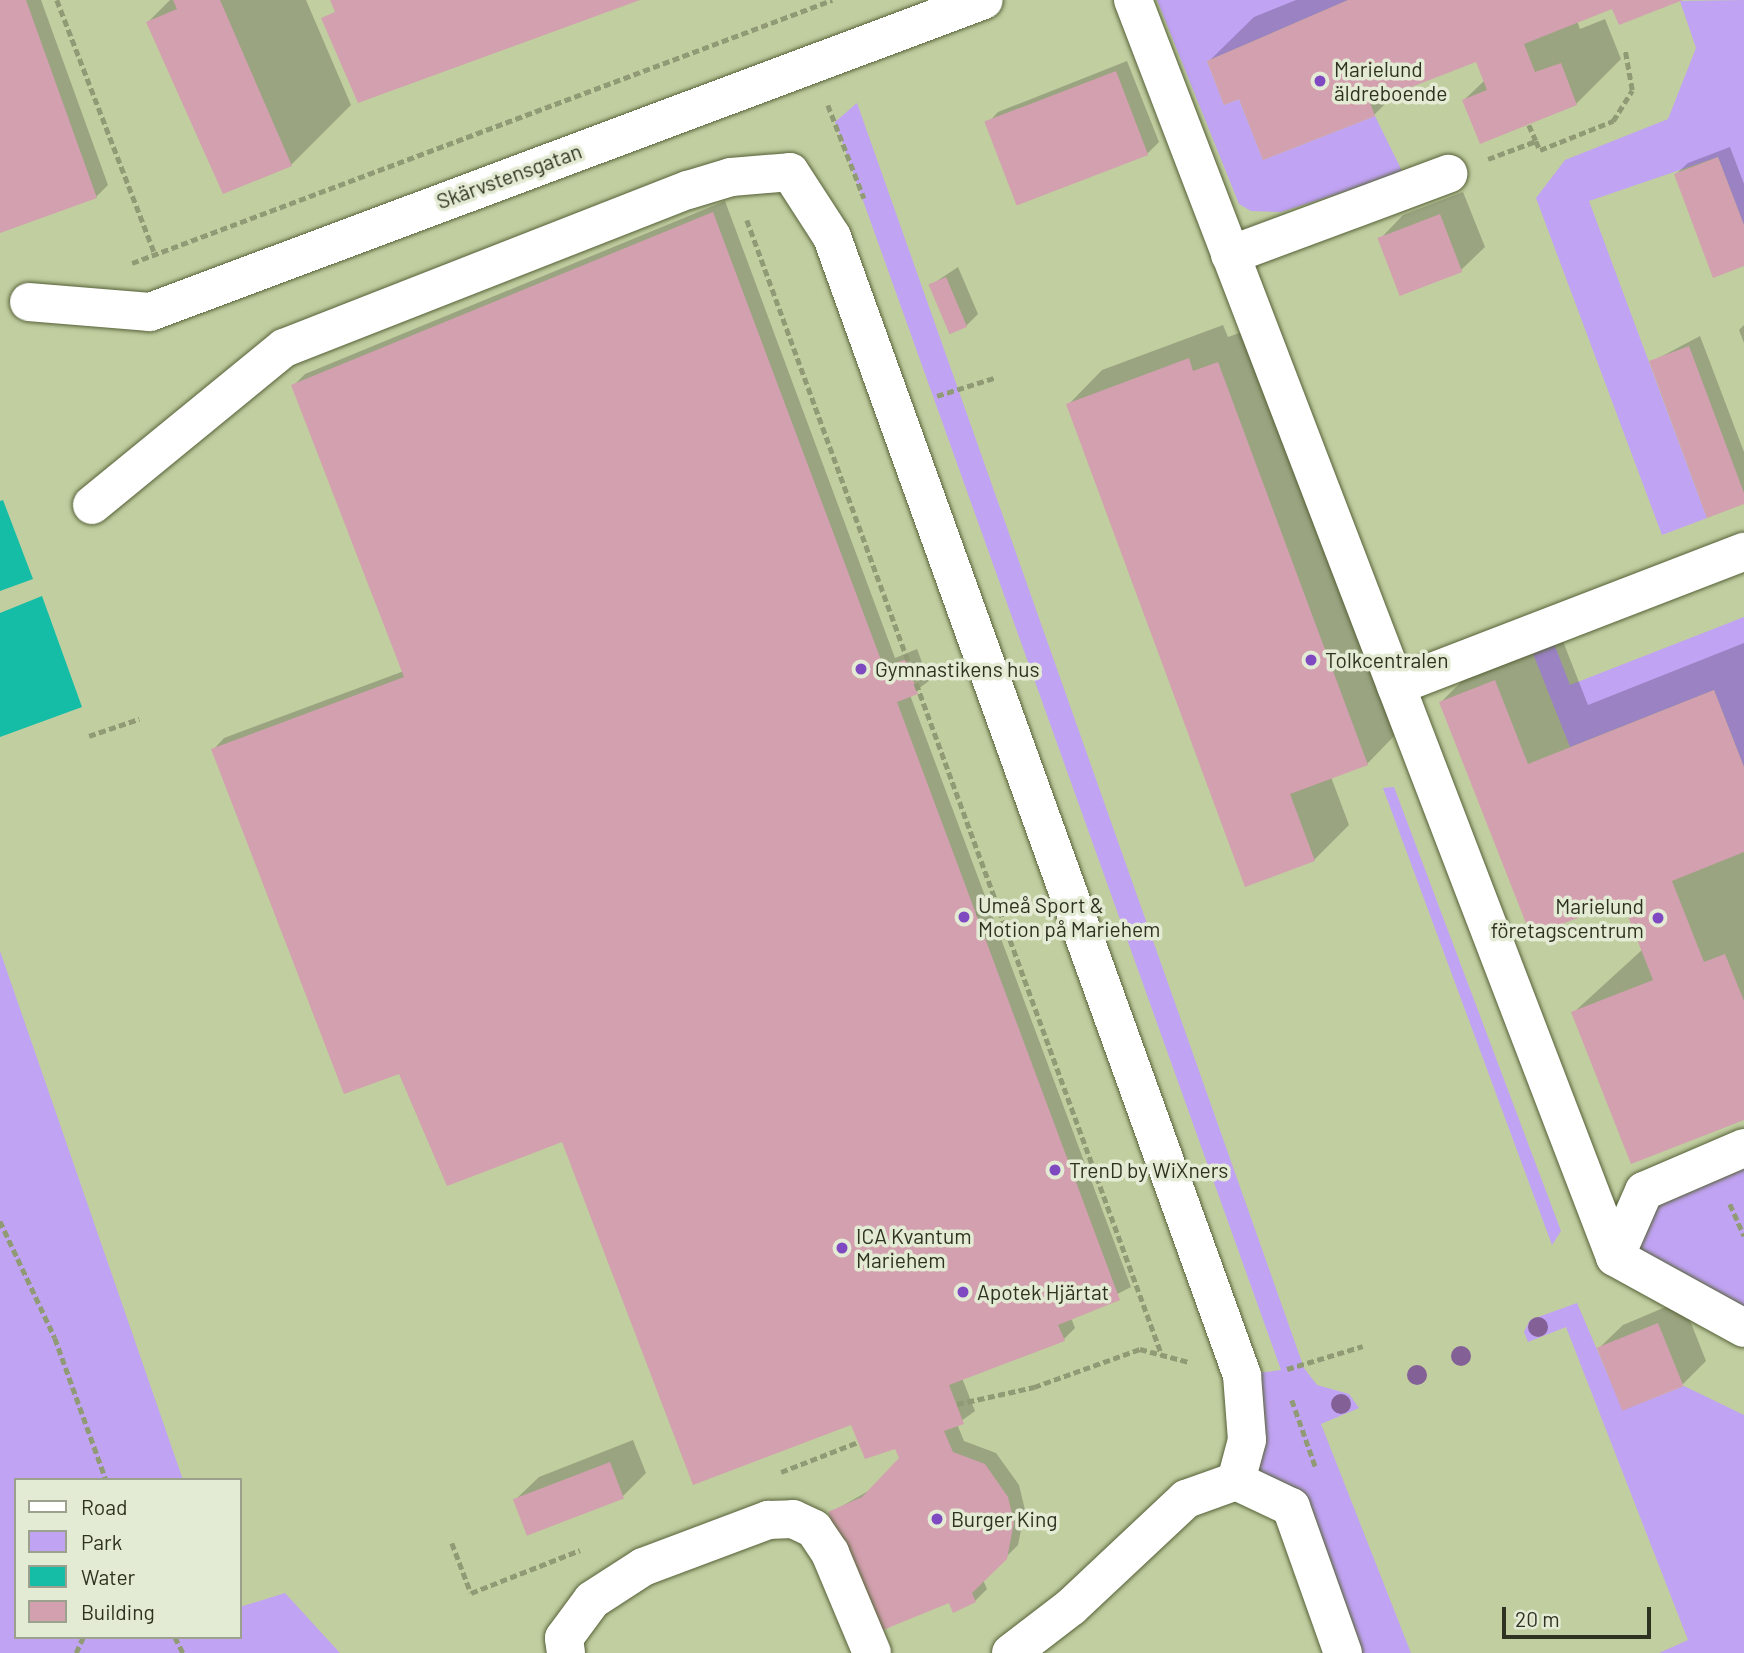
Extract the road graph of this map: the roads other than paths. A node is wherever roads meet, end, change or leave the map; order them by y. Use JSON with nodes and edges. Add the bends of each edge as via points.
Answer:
{"nodes":[{"id":1,"x":984,"y":0,"type":"edge"},
{"id":2,"x":1133,"y":0,"type":"edge"},
{"id":3,"x":1448,"y":174,"type":"road end"},
{"id":4,"x":1230,"y":255,"type":"junction"},
{"id":5,"x":29,"y":302,"type":"dead end"},
{"id":6,"x":92,"y":505,"type":"dead end"},
{"id":7,"x":1744,"y":552,"type":"edge"},
{"id":8,"x":1396,"y":687,"type":"junction"},
{"id":9,"x":1744,"y":1148,"type":"edge"},
{"id":10,"x":1615,"y":1257,"type":"junction"},
{"id":11,"x":1744,"y":1328,"type":"edge"},
{"id":12,"x":1236,"y":1481,"type":"junction"},
{"id":13,"x":566,"y":1653,"type":"edge"},
{"id":14,"x":872,"y":1653,"type":"edge"},
{"id":15,"x":1011,"y":1653,"type":"edge"},
{"id":16,"x":1343,"y":1653,"type":"edge"}],
"edges":[{"from":1,"to":5,"type":"street","name":"Skärvstensgatan","via":[[150,312]]},
{"from":2,"to":4,"type":"street"},
{"from":3,"to":4,"type":"street"},
{"from":4,"to":8,"type":"street"},
{"from":6,"to":12,"type":"street","via":[[285,348],[731,177],[790,172],[832,237],[1242,1375],[1247,1440]]},
{"from":7,"to":8,"type":"street"},
{"from":8,"to":10,"type":"street"},
{"from":9,"to":10,"type":"street","via":[[1644,1191]]},
{"from":10,"to":11,"type":"street"},
{"from":12,"to":15,"type":"street","via":[[1186,1499],[1071,1607]]},
{"from":12,"to":16,"type":"street","via":[[1291,1507]]},
{"from":13,"to":14,"type":"street","via":[[564,1639],[592,1600],[643,1567],[768,1520],[793,1519],[814,1529],[830,1553]]}]}
